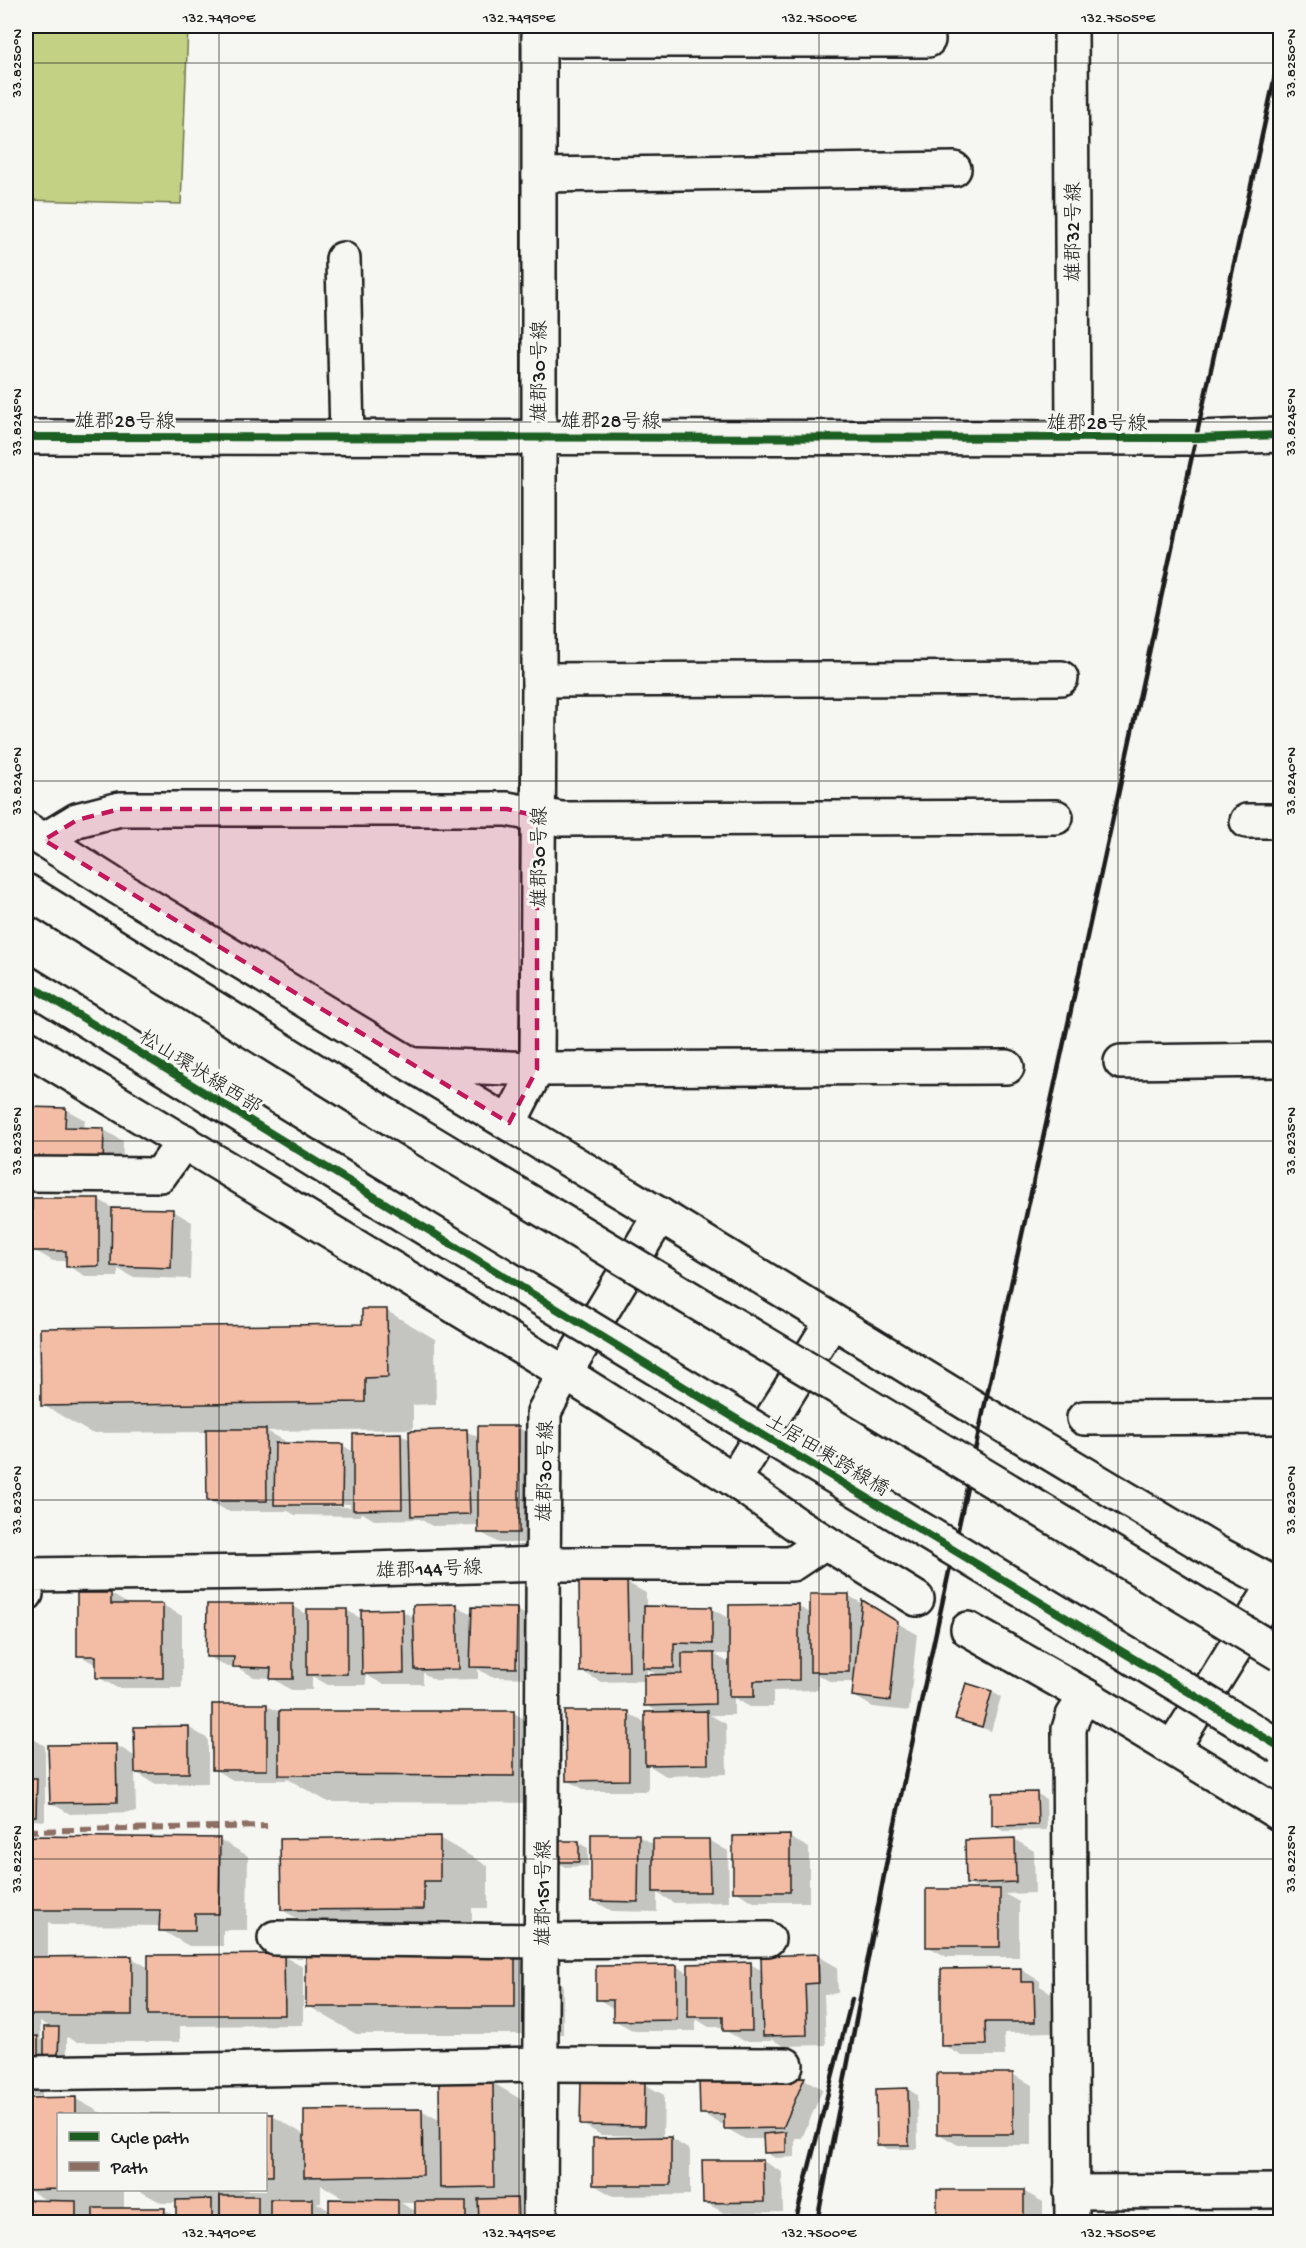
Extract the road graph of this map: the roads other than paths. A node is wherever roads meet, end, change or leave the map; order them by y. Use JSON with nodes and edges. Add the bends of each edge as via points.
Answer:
{"nodes":[{"id":1,"x":1071,"y":26,"type":"edge"},
{"id":2,"x":539,"y":33,"type":"edge"},
{"id":3,"x":928,"y":40,"type":"dead end"},
{"id":4,"x":954,"y":169,"type":"dead end"},
{"id":5,"x":539,"y":175,"type":"junction"},
{"id":6,"x":343,"y":259,"type":"dead end"},
{"id":7,"x":1281,"y":435,"type":"edge"},
{"id":8,"x":26,"y":437,"type":"edge"},
{"id":9,"x":347,"y":437,"type":"junction"},
{"id":10,"x":538,"y":437,"type":"junction"},
{"id":11,"x":1073,"y":438,"type":"junction"},
{"id":12,"x":1061,"y":678,"type":"dead end"},
{"id":13,"x":539,"y":680,"type":"junction"},
{"id":14,"x":537,"y":816,"type":"junction"},
{"id":15,"x":1056,"y":817,"type":"dead end"},
{"id":16,"x":1246,"y":821,"type":"dead end"},
{"id":17,"x":1281,"y":821,"type":"edge"},
{"id":18,"x":34,"y":834,"type":"edge"},
{"id":19,"x":26,"y":891,"type":"edge"},
{"id":20,"x":26,"y":982,"type":"edge"},
{"id":21,"x":26,"y":1047,"type":"edge"},
{"id":22,"x":1281,"y":1060,"type":"edge"},
{"id":23,"x":1121,"y":1062,"type":"dead end"},
{"id":24,"x":415,"y":1065,"type":"junction"},
{"id":25,"x":1007,"y":1066,"type":"dead end"},
{"id":26,"x":537,"y":1070,"type":"junction"},
{"id":27,"x":509,"y":1123,"type":"junction"},
{"id":28,"x":184,"y":1141,"type":"junction"},
{"id":29,"x":26,"y":1174,"type":"edge"},
{"id":30,"x":359,"y":1188,"type":"joint"},
{"id":31,"x":660,"y":1215,"type":"junction"},
{"id":32,"x":832,"y":1321,"type":"junction"},
{"id":33,"x":565,"y":1372,"type":"junction"},
{"id":34,"x":1084,"y":1418,"type":"dead end"},
{"id":35,"x":1281,"y":1418,"type":"edge"},
{"id":36,"x":734,"y":1480,"type":"junction"},
{"id":37,"x":825,"y":1542,"type":"junction"},
{"id":38,"x":543,"y":1564,"type":"junction"},
{"id":39,"x":26,"y":1575,"type":"edge"},
{"id":40,"x":1279,"y":1584,"type":"edge"},
{"id":41,"x":26,"y":1594,"type":"edge"},
{"id":42,"x":917,"y":1599,"type":"dead end"},
{"id":43,"x":968,"y":1629,"type":"dead end"},
{"id":44,"x":1281,"y":1654,"type":"edge"},
{"id":45,"x":1086,"y":1696,"type":"junction"},
{"id":46,"x":1281,"y":1747,"type":"edge"},
{"id":47,"x":1173,"y":1748,"type":"junction"},
{"id":48,"x":1281,"y":1814,"type":"edge"},
{"id":49,"x":275,"y":1938,"type":"dead end"},
{"id":50,"x":768,"y":1939,"type":"dead end"},
{"id":51,"x":542,"y":1941,"type":"junction"},
{"id":52,"x":542,"y":2064,"type":"junction"},
{"id":53,"x":786,"y":2065,"type":"dead end"},
{"id":54,"x":28,"y":2073,"type":"dead end"},
{"id":55,"x":1281,"y":2191,"type":"edge"},
{"id":56,"x":1072,"y":2207,"type":"edge"},
{"id":57,"x":540,"y":2223,"type":"edge"}],
"edges":[{"from":1,"to":11,"type":"street","name":"雄郡32号線"},
{"from":2,"to":3,"type":"street"},
{"from":2,"to":5,"type":"street","name":"雄郡30号線"},
{"from":4,"to":5,"type":"street"},
{"from":5,"to":10,"type":"street","name":"雄郡30号線"},
{"from":6,"to":9,"type":"street"},
{"from":7,"to":11,"type":"street","name":"雄郡28号線"},
{"from":8,"to":9,"type":"street","name":"雄郡28号線"},
{"from":9,"to":10,"type":"street","name":"雄郡28号線"},
{"from":10,"to":11,"type":"street","name":"雄郡28号線"},
{"from":10,"to":13,"type":"street","name":"雄郡30号線"},
{"from":12,"to":13,"type":"street"},
{"from":13,"to":14,"type":"street","name":"雄郡30号線"},
{"from":14,"to":15,"type":"street"},
{"from":14,"to":18,"type":"street","via":[[507,809],[120,809]]},
{"from":14,"to":26,"type":"street","name":"雄郡30号線"},
{"from":16,"to":17,"type":"street"},
{"from":18,"to":24,"type":"street"},
{"from":19,"to":44,"type":"street","bridge":true,"via":[[394,1120]]},
{"from":20,"to":30,"type":"street","name":"松山環状線西部"},
{"from":21,"to":28,"type":"street"},
{"from":22,"to":23,"type":"street"},
{"from":24,"to":26,"type":"street"},
{"from":24,"to":27,"type":"street"},
{"from":25,"to":26,"type":"street"},
{"from":26,"to":27,"type":"street","name":"雄郡30号線"},
{"from":27,"to":31,"type":"street"},
{"from":28,"to":29,"type":"street","via":[[160,1175]]},
{"from":28,"to":33,"type":"street"},
{"from":30,"to":46,"type":"street","name":"土居田東跨線橋","bridge":true},
{"from":31,"to":32,"type":"street"},
{"from":31,"to":33,"type":"street","name":"雄郡30号線"},
{"from":32,"to":36,"type":"street"},
{"from":32,"to":40,"type":"street","via":[[1216,1553]]},
{"from":33,"to":36,"type":"street"},
{"from":33,"to":38,"type":"street","name":"雄郡30号線","via":[[544,1412]]},
{"from":34,"to":35,"type":"street"},
{"from":36,"to":37,"type":"street"},
{"from":37,"to":38,"type":"street","name":"雄郡144号線","via":[[792,1564]]},
{"from":37,"to":42,"type":"street"},
{"from":38,"to":39,"type":"street","name":"雄郡144号線"},
{"from":38,"to":51,"type":"street","name":"雄郡151号線"},
{"from":39,"to":41,"type":"street"},
{"from":40,"to":47,"type":"street"},
{"from":43,"to":45,"type":"street"},
{"from":45,"to":47,"type":"street"},
{"from":45,"to":56,"type":"street","via":[[1068,1729]]},
{"from":47,"to":48,"type":"street"},
{"from":49,"to":51,"type":"street"},
{"from":50,"to":51,"type":"street"},
{"from":51,"to":52,"type":"street","name":"雄郡151号線"},
{"from":52,"to":53,"type":"street"},
{"from":52,"to":54,"type":"street"},
{"from":52,"to":57,"type":"street","name":"雄郡151号線"},
{"from":55,"to":56,"type":"street"}]}
